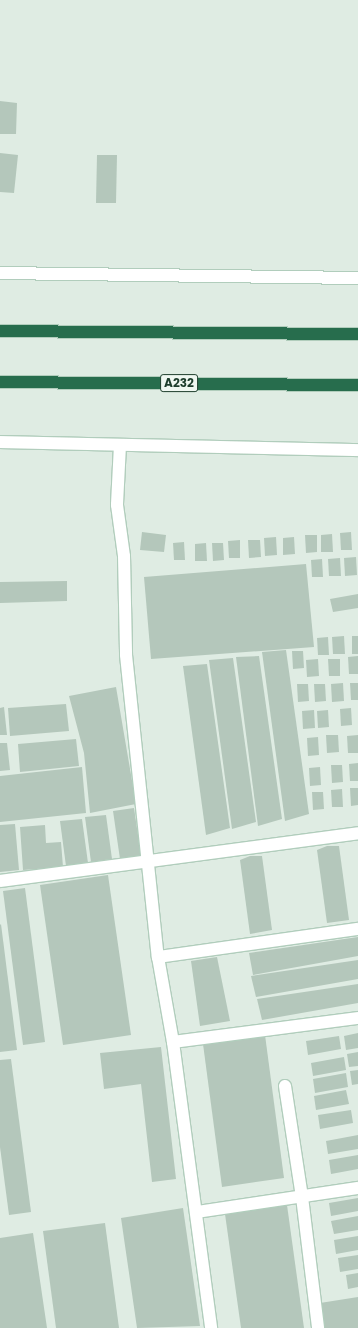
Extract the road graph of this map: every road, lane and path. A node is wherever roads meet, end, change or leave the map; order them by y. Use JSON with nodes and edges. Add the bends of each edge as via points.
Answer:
{"nodes":[{"id":1,"x":0,"y":273,"type":"edge"},
{"id":2,"x":358,"y":278,"type":"edge"},
{"id":3,"x":0,"y":331,"type":"edge"},
{"id":4,"x":358,"y":334,"type":"edge"},
{"id":5,"x":0,"y":382,"type":"edge"},
{"id":6,"x":358,"y":385,"type":"edge"},
{"id":7,"x":0,"y":442,"type":"edge"},
{"id":8,"x":120,"y":445,"type":"junction"},
{"id":9,"x":358,"y":450,"type":"edge"},
{"id":10,"x":358,"y":833,"type":"edge"},
{"id":11,"x":148,"y":860,"type":"junction"},
{"id":12,"x":0,"y":881,"type":"edge"},
{"id":13,"x":358,"y":929,"type":"edge"},
{"id":14,"x":158,"y":957,"type":"junction"},
{"id":15,"x":358,"y":1018,"type":"edge"},
{"id":16,"x":173,"y":1042,"type":"junction"},
{"id":17,"x":285,"y":1086,"type":"dead end"},
{"id":18,"x":358,"y":1188,"type":"edge"},
{"id":19,"x":302,"y":1197,"type":"junction"},
{"id":20,"x":197,"y":1212,"type":"junction"},
{"id":21,"x":210,"y":1328,"type":"edge"},
{"id":22,"x":318,"y":1328,"type":"edge"}],
"edges":[{"from":1,"to":2,"type":"street"},
{"from":3,"to":4,"type":"highway"},
{"from":5,"to":6,"type":"highway","number":"A232"},
{"from":7,"to":8,"type":"street"},
{"from":8,"to":9,"type":"street"},
{"from":8,"to":11,"type":"street","via":[[117,506],[124,556],[126,655]]},
{"from":10,"to":11,"type":"street"},
{"from":11,"to":12,"type":"street"},
{"from":11,"to":14,"type":"street"},
{"from":13,"to":14,"type":"street"},
{"from":14,"to":16,"type":"street"},
{"from":15,"to":16,"type":"street"},
{"from":16,"to":20,"type":"street"},
{"from":17,"to":19,"type":"street"},
{"from":18,"to":19,"type":"street"},
{"from":19,"to":20,"type":"street"},
{"from":19,"to":22,"type":"street"},
{"from":20,"to":21,"type":"street"}]}
